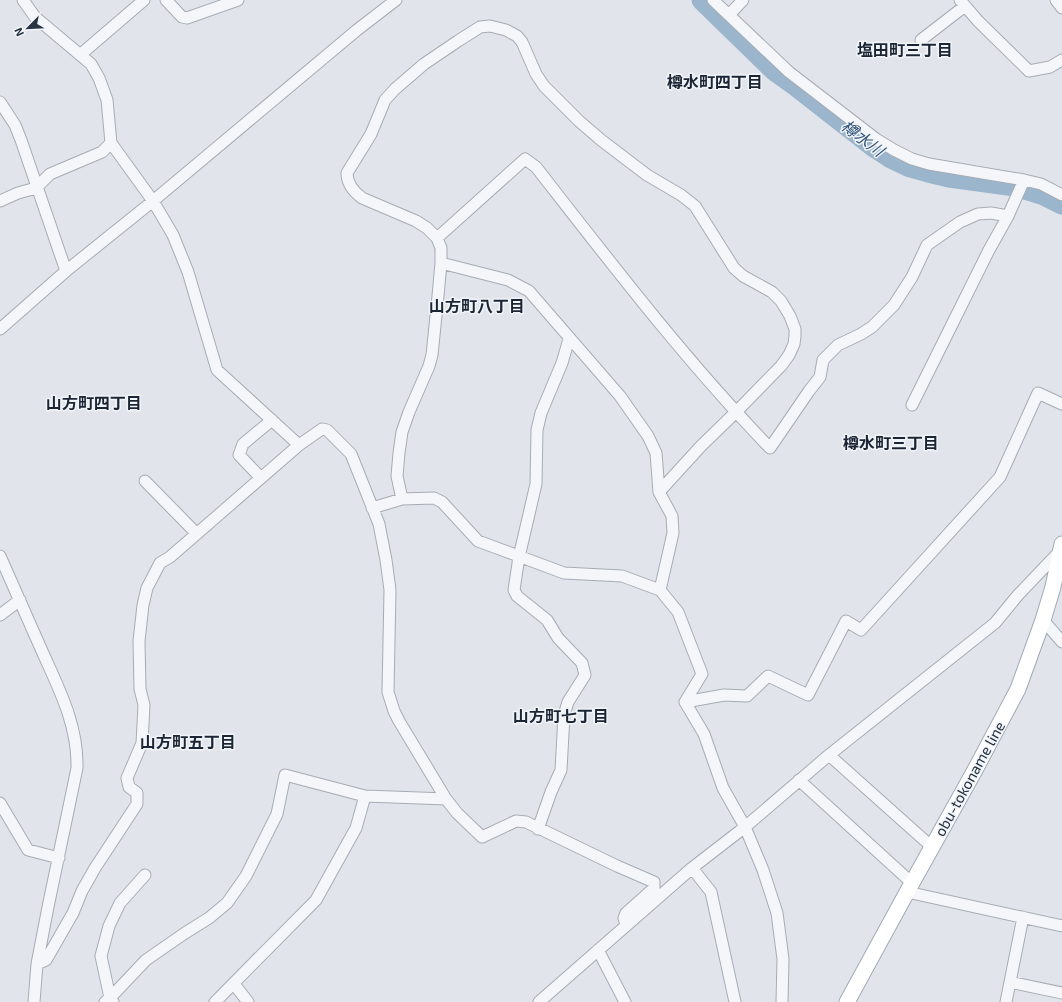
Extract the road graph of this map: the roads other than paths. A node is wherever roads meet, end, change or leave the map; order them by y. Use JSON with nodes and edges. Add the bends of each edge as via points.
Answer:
{"nodes":[{"id":1,"x":23,"y":0,"type":"edge"},
{"id":2,"x":144,"y":0,"type":"edge"},
{"id":3,"x":166,"y":0,"type":"edge"},
{"id":4,"x":238,"y":0,"type":"edge"},
{"id":5,"x":396,"y":0,"type":"edge"},
{"id":6,"x":713,"y":0,"type":"edge"},
{"id":7,"x":743,"y":0,"type":"edge"},
{"id":8,"x":1056,"y":0,"type":"edge"},
{"id":9,"x":963,"y":3,"type":"edge"},
{"id":10,"x":1062,"y":8,"type":"edge"},
{"id":11,"x":728,"y":15,"type":"junction"},
{"id":12,"x":921,"y":40,"type":"dead end"},
{"id":13,"x":80,"y":55,"type":"junction"},
{"id":14,"x":1062,"y":60,"type":"edge"},
{"id":15,"x":0,"y":102,"type":"edge"},
{"id":16,"x":111,"y":143,"type":"junction"},
{"id":17,"x":1024,"y":180,"type":"junction"},
{"id":18,"x":36,"y":188,"type":"junction"},
{"id":19,"x":1062,"y":195,"type":"edge"},
{"id":20,"x":0,"y":201,"type":"edge"},
{"id":21,"x":153,"y":201,"type":"junction"},
{"id":22,"x":1008,"y":216,"type":"junction"},
{"id":23,"x":437,"y":238,"type":"junction"},
{"id":24,"x":441,"y":264,"type":"junction"},
{"id":25,"x":66,"y":271,"type":"junction"},
{"id":26,"x":0,"y":329,"type":"edge"},
{"id":27,"x":569,"y":339,"type":"junction"},
{"id":28,"x":1062,"y":404,"type":"edge"},
{"id":29,"x":912,"y":405,"type":"dead end"},
{"id":30,"x":736,"y":412,"type":"junction"},
{"id":31,"x":272,"y":420,"type":"junction"},
{"id":32,"x":299,"y":445,"type":"junction"},
{"id":33,"x":261,"y":478,"type":"junction"},
{"id":34,"x":145,"y":481,"type":"dead end"},
{"id":35,"x":659,"y":492,"type":"junction"},
{"id":36,"x":402,"y":499,"type":"junction"},
{"id":37,"x":372,"y":508,"type":"junction"},
{"id":38,"x":196,"y":533,"type":"junction"},
{"id":39,"x":1061,"y":548,"type":"edge"},
{"id":40,"x":0,"y":556,"type":"edge"},
{"id":41,"x":520,"y":557,"type":"junction"},
{"id":42,"x":660,"y":590,"type":"junction"},
{"id":43,"x":20,"y":600,"type":"junction"},
{"id":44,"x":0,"y":615,"type":"edge"},
{"id":45,"x":1044,"y":620,"type":"junction"},
{"id":46,"x":1062,"y":642,"type":"edge"},
{"id":47,"x":686,"y":702,"type":"junction"},
{"id":48,"x":829,"y":755,"type":"junction"},
{"id":49,"x":799,"y":780,"type":"junction"},
{"id":50,"x":365,"y":796,"type":"junction"},
{"id":51,"x":446,"y":799,"type":"junction"},
{"id":52,"x":0,"y":803,"type":"edge"},
{"id":53,"x":745,"y":827,"type":"junction"},
{"id":54,"x":538,"y":829,"type":"junction"},
{"id":55,"x":932,"y":847,"type":"junction"},
{"id":56,"x":59,"y":858,"type":"junction"},
{"id":57,"x":692,"y":868,"type":"junction"},
{"id":58,"x":145,"y":876,"type":"dead end"},
{"id":59,"x":909,"y":888,"type":"junction"},
{"id":60,"x":1022,"y":918,"type":"junction"},
{"id":61,"x":626,"y":925,"type":"junction"},
{"id":62,"x":1062,"y":926,"type":"edge"},
{"id":63,"x":598,"y":950,"type":"junction"},
{"id":64,"x":37,"y":964,"type":"junction"},
{"id":65,"x":1010,"y":982,"type":"junction"},
{"id":66,"x":234,"y":984,"type":"junction"},
{"id":67,"x":1062,"y":993,"type":"edge"},
{"id":68,"x":110,"y":1001,"type":"edge"},
{"id":69,"x":34,"y":1002,"type":"edge"},
{"id":70,"x":215,"y":1002,"type":"edge"},
{"id":71,"x":248,"y":1002,"type":"edge"},
{"id":72,"x":539,"y":1002,"type":"edge"},
{"id":73,"x":625,"y":1002,"type":"edge"},
{"id":74,"x":736,"y":1002,"type":"edge"},
{"id":75,"x":782,"y":1002,"type":"edge"},
{"id":76,"x":847,"y":1002,"type":"edge"},
{"id":77,"x":1006,"y":1002,"type":"edge"}],
"edges":[{"from":1,"to":13,"type":"street","via":[[35,17]]},
{"from":2,"to":13,"type":"street"},
{"from":3,"to":4,"type":"street","via":[[182,17],[187,18]]},
{"from":5,"to":21,"type":"street"},
{"from":6,"to":11,"type":"street"},
{"from":7,"to":11,"type":"street"},
{"from":8,"to":10,"type":"street"},
{"from":9,"to":12,"type":"street"},
{"from":9,"to":14,"type":"street","via":[[1030,71],[1050,67]]},
{"from":11,"to":17,"type":"street","via":[[789,72],[894,150],[929,164]]},
{"from":13,"to":16,"type":"street","via":[[91,64],[107,100]]},
{"from":15,"to":18,"type":"street","via":[[15,125]]},
{"from":16,"to":18,"type":"street","via":[[102,152],[50,174]]},
{"from":16,"to":21,"type":"street"},
{"from":17,"to":19,"type":"street","via":[[1040,184]]},
{"from":17,"to":22,"type":"street"},
{"from":18,"to":20,"type":"street"},
{"from":18,"to":25,"type":"street"},
{"from":21,"to":25,"type":"street"},
{"from":21,"to":31,"type":"street","via":[[173,235],[188,272],[217,370]]},
{"from":22,"to":29,"type":"street"},
{"from":22,"to":30,"type":"street","via":[[991,212],[978,214],[960,222],[927,245],[912,277],[894,305],[872,327],[838,345],[823,360],[820,377],[770,448]]},
{"from":23,"to":24,"type":"street"},
{"from":23,"to":30,"type":"street","via":[[525,159],[536,167],[632,290]]},
{"from":23,"to":30,"type":"street","via":[[428,228],[416,221],[356,193],[349,184],[347,173],[371,134],[385,100],[408,77],[480,27],[490,26],[506,30],[519,39],[536,74],[549,92],[601,140],[647,175],[691,202],[734,268],[772,292],[787,310],[795,336],[790,355]]},
{"from":24,"to":27,"type":"street","via":[[508,280],[529,291]]},
{"from":24,"to":36,"type":"street","via":[[432,355],[402,432],[397,476]]},
{"from":25,"to":26,"type":"street"},
{"from":27,"to":35,"type":"street","via":[[620,396],[652,441],[656,453]]},
{"from":27,"to":41,"type":"street","via":[[536,430],[536,484]]},
{"from":28,"to":47,"type":"street","via":[[1038,393],[1000,477],[861,630],[846,621],[808,695],[768,676],[747,696],[724,695]]},
{"from":30,"to":35,"type":"street"},
{"from":31,"to":32,"type":"street"},
{"from":31,"to":33,"type":"street","via":[[243,444],[239,455]]},
{"from":32,"to":33,"type":"street"},
{"from":32,"to":37,"type":"street","via":[[322,429],[327,430],[351,454]]},
{"from":33,"to":38,"type":"street"},
{"from":34,"to":38,"type":"street"},
{"from":35,"to":42,"type":"street","via":[[672,516],[674,533]]},
{"from":36,"to":37,"type":"street"},
{"from":36,"to":41,"type":"street","via":[[434,498],[442,502],[478,541]]},
{"from":37,"to":51,"type":"street","via":[[379,524],[389,586],[388,692],[398,721]]},
{"from":38,"to":64,"type":"street","via":[[160,563],[147,588],[143,605],[139,642],[140,689],[144,705],[142,743],[127,778],[129,787],[137,793],[138,804],[95,868],[46,960]]},
{"from":39,"to":45,"type":"main road","name":"obu-tokoname line"},
{"from":39,"to":48,"type":"street","via":[[995,623]]},
{"from":40,"to":43,"type":"street"},
{"from":41,"to":42,"type":"street","via":[[564,573],[622,576]]},
{"from":41,"to":54,"type":"street","via":[[514,590],[517,596],[547,620],[558,638],[582,663],[585,675],[568,702],[564,715],[561,770]]},
{"from":42,"to":47,"type":"street","via":[[678,612],[702,674]]},
{"from":43,"to":44,"type":"street"},
{"from":43,"to":56,"type":"street","via":[[66,705],[76,740],[77,768]]},
{"from":45,"to":46,"type":"street"},
{"from":45,"to":55,"type":"main road","name":"obu-tokoname line","via":[[1018,689]]},
{"from":47,"to":53,"type":"street","via":[[704,734],[723,788]]},
{"from":48,"to":49,"type":"street"},
{"from":48,"to":55,"type":"street"},
{"from":49,"to":53,"type":"street"},
{"from":49,"to":59,"type":"street"},
{"from":50,"to":51,"type":"street"},
{"from":50,"to":66,"type":"street","via":[[356,828],[316,900]]},
{"from":50,"to":68,"type":"street","via":[[285,775],[277,814],[246,876],[227,903],[146,960]]},
{"from":51,"to":54,"type":"street","via":[[482,837],[516,821],[526,822]]},
{"from":52,"to":56,"type":"street","via":[[28,850]]},
{"from":53,"to":57,"type":"street"},
{"from":53,"to":75,"type":"street","via":[[763,870],[776,914],[783,959]]},
{"from":54,"to":61,"type":"street","via":[[654,882],[654,888],[626,913]]},
{"from":55,"to":59,"type":"main road","name":"obu-tokoname line"},
{"from":56,"to":64,"type":"street"},
{"from":57,"to":61,"type":"street"},
{"from":57,"to":74,"type":"street","via":[[711,892]]},
{"from":58,"to":68,"type":"street","via":[[120,903],[109,926],[102,956]]},
{"from":59,"to":60,"type":"street"},
{"from":59,"to":76,"type":"main road","name":"obu-tokoname line"},
{"from":60,"to":62,"type":"street"},
{"from":60,"to":65,"type":"street"},
{"from":61,"to":63,"type":"street"},
{"from":63,"to":72,"type":"street"},
{"from":63,"to":73,"type":"street"},
{"from":64,"to":69,"type":"street"},
{"from":65,"to":67,"type":"street"},
{"from":65,"to":77,"type":"street"},
{"from":66,"to":70,"type":"street"},
{"from":66,"to":71,"type":"street"}]}
